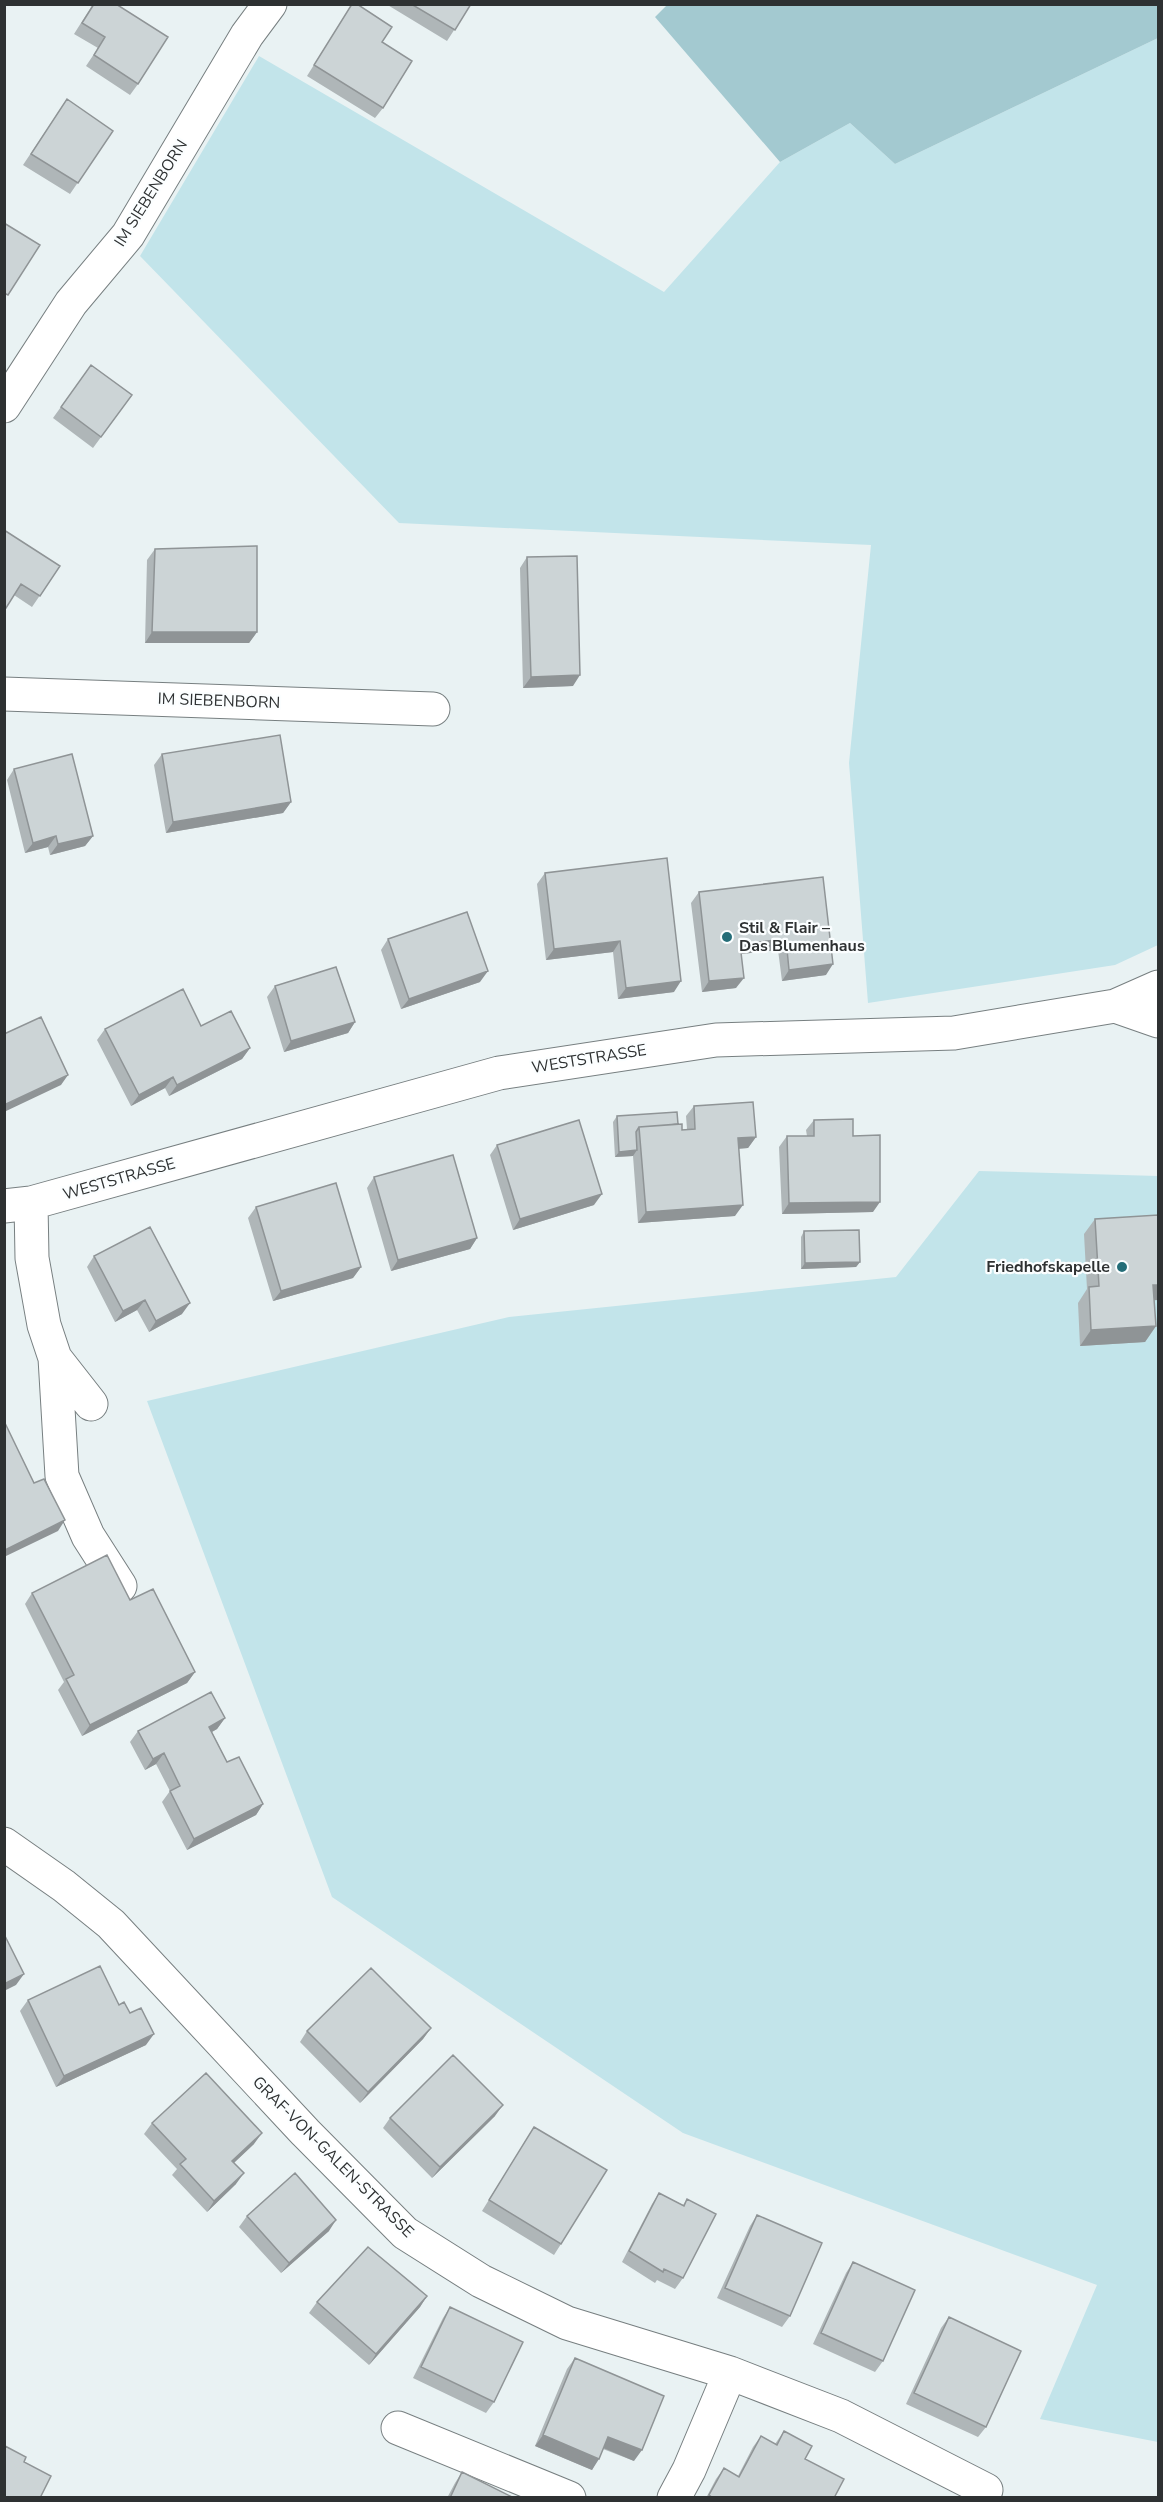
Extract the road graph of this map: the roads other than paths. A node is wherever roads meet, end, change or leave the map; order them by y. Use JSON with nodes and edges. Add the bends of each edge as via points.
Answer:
{"nodes":[{"id":1,"x":270,"y":4,"type":"edge"},
{"id":2,"x":4,"y":406,"type":"edge"},
{"id":3,"x":4,"y":694,"type":"edge"},
{"id":4,"x":433,"y":709,"type":"dead end"},
{"id":5,"x":1158,"y":987,"type":"edge"},
{"id":6,"x":1115,"y":1006,"type":"junction"},
{"id":7,"x":1158,"y":1021,"type":"edge"},
{"id":8,"x":18,"y":1204,"type":"edge"},
{"id":9,"x":55,"y":1358,"type":"junction"},
{"id":10,"x":91,"y":1404,"type":"dead end"},
{"id":11,"x":120,"y":1586,"type":"edge"},
{"id":12,"x":4,"y":1844,"type":"edge"},
{"id":13,"x":730,"y":2373,"type":"junction"},
{"id":14,"x":398,"y":2428,"type":"dead end"},
{"id":15,"x":986,"y":2490,"type":"dead end"},
{"id":16,"x":569,"y":2498,"type":"edge"},
{"id":17,"x":674,"y":2498,"type":"edge"}],
"edges":[{"from":1,"to":2,"type":"street","name":"IM SIEBENBORN","via":[[247,35],[128,236],[71,303]]},
{"from":3,"to":4,"type":"street","name":"IM SIEBENBORN"},
{"from":5,"to":6,"type":"street","name":"WESTSTRASSE"},
{"from":6,"to":7,"type":"street"},
{"from":6,"to":8,"type":"street","name":"WESTSTRASSE","via":[[954,1033],[716,1040],[499,1073]]},
{"from":8,"to":9,"type":"street","name":"WESTSTRASSE"},
{"from":9,"to":10,"type":"street","name":"WESTSTRASSE"},
{"from":9,"to":11,"type":"street","name":"WESTSTRASSE","via":[[62,1476],[88,1536]]},
{"from":12,"to":13,"type":"street","name":"GRAF-VON-GALEN-STRASSE","via":[[111,1924],[405,2233],[481,2281],[567,2323]]},
{"from":13,"to":15,"type":"street","name":"GRAF-VON-GALEN-STRASSE","via":[[841,2416]]},
{"from":13,"to":17,"type":"street"},
{"from":14,"to":16,"type":"street"}]}
